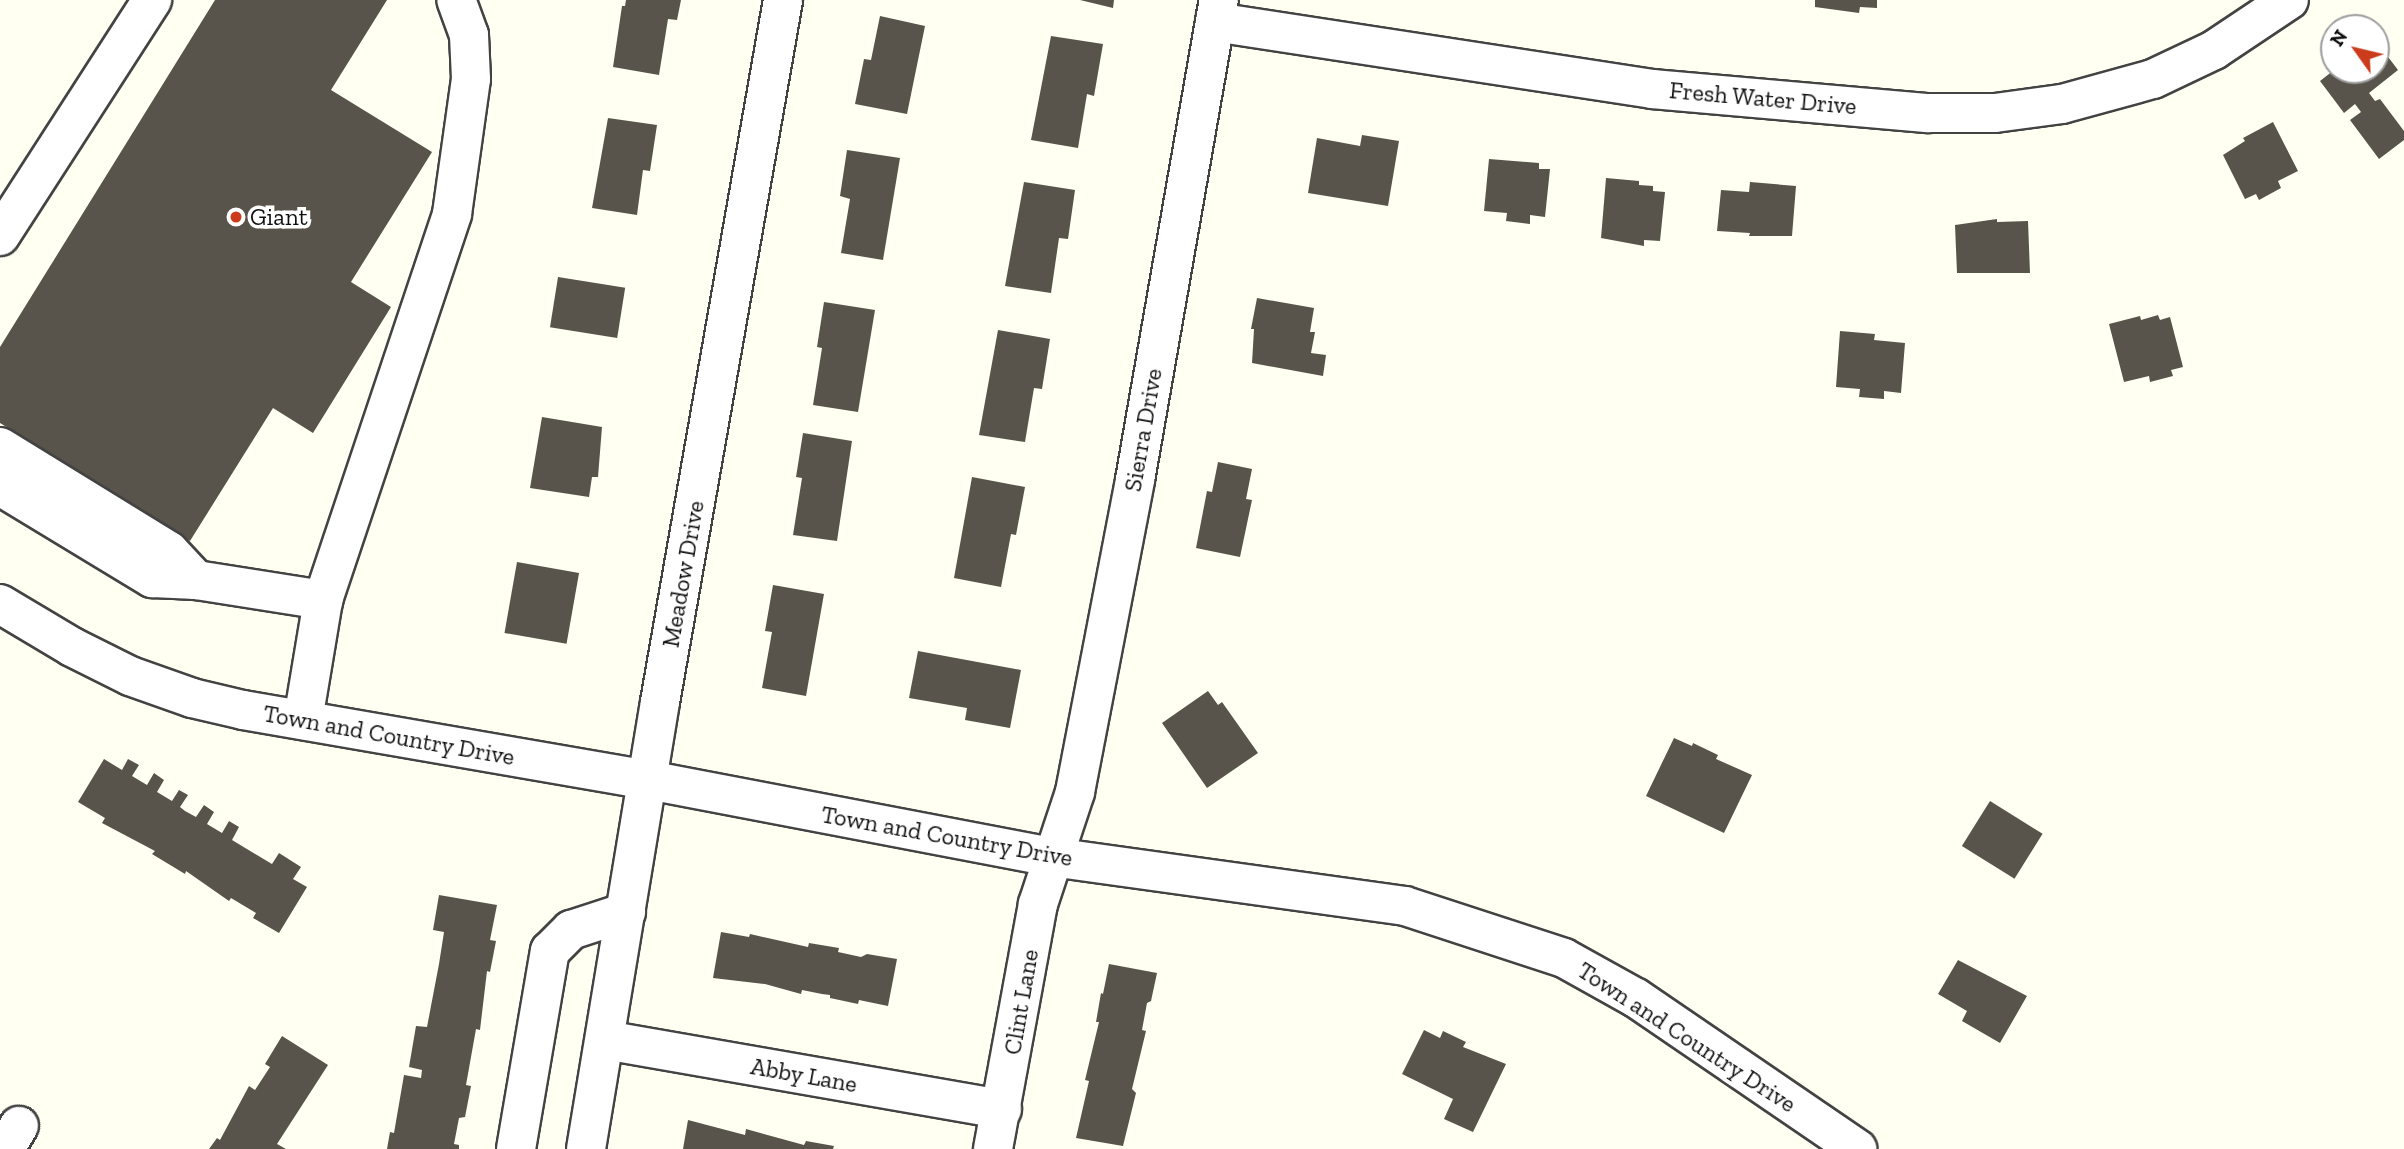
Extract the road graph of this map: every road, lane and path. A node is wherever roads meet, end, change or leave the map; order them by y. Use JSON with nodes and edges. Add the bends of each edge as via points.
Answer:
{"nodes":[{"id":1,"x":152,"y":0,"type":"edge"},
{"id":2,"x":456,"y":0,"type":"edge"},
{"id":3,"x":783,"y":0,"type":"edge"},
{"id":4,"x":2289,"y":0,"type":"edge"},
{"id":5,"x":1217,"y":11,"type":"edge"},
{"id":6,"x":0,"y":236,"type":"edge"},
{"id":7,"x":0,"y":447,"type":"edge"},
{"id":8,"x":0,"y":486,"type":"edge"},
{"id":9,"x":196,"y":580,"type":"junction"},
{"id":10,"x":323,"y":600,"type":"junction"},
{"id":11,"x":0,"y":604,"type":"edge"},
{"id":12,"x":303,"y":720,"type":"junction"},
{"id":13,"x":648,"y":779,"type":"junction"},
{"id":14,"x":1052,"y":856,"type":"junction"},
{"id":15,"x":626,"y":912,"type":"junction"},
{"id":16,"x":605,"y":1040,"type":"junction"},
{"id":17,"x":1002,"y":1109,"type":"junction"},
{"id":18,"x":516,"y":1149,"type":"edge"},
{"id":19,"x":586,"y":1149,"type":"edge"},
{"id":20,"x":993,"y":1149,"type":"edge"},
{"id":21,"x":1857,"y":1149,"type":"edge"}],
"edges":[{"from":1,"to":6,"type":"street"},
{"from":2,"to":10,"type":"street","via":[[468,35],[471,79],[452,214]]},
{"from":3,"to":13,"type":"street","name":"Meadow Drive"},
{"from":4,"to":5,"type":"street","name":"Fresh Water Drive","via":[[2214,50],[2153,79],[2062,104],[1995,113],[1929,113],[1653,89]]},
{"from":5,"to":14,"type":"street","name":"Sierra Drive","via":[[1075,792]]},
{"from":7,"to":9,"type":"street","via":[[163,547]]},
{"from":8,"to":9,"type":"street","via":[[144,575]]},
{"from":9,"to":10,"type":"street"},
{"from":10,"to":12,"type":"street"},
{"from":11,"to":12,"type":"street","name":"Town and Country Drive","via":[[72,648],[130,676],[192,698]]},
{"from":12,"to":13,"type":"street","name":"Town and Country Drive"},
{"from":13,"to":14,"type":"street","name":"Town and Country Drive"},
{"from":13,"to":15,"type":"street","name":"Meadow Drive"},
{"from":14,"to":17,"type":"street","name":"Clint Lane","via":[[1038,904]]},
{"from":14,"to":21,"type":"street","name":"Town and Country Drive","via":[[1405,905],[1511,938],[1564,958],[1636,998]]},
{"from":15,"to":16,"type":"street","name":"Meadow Drive"},
{"from":15,"to":18,"type":"street","via":[[571,930],[550,951]]},
{"from":16,"to":17,"type":"street","name":"Abby Lane"},
{"from":16,"to":19,"type":"street","name":"Meadow Drive"},
{"from":17,"to":20,"type":"street","name":"Clint Lane"}]}
